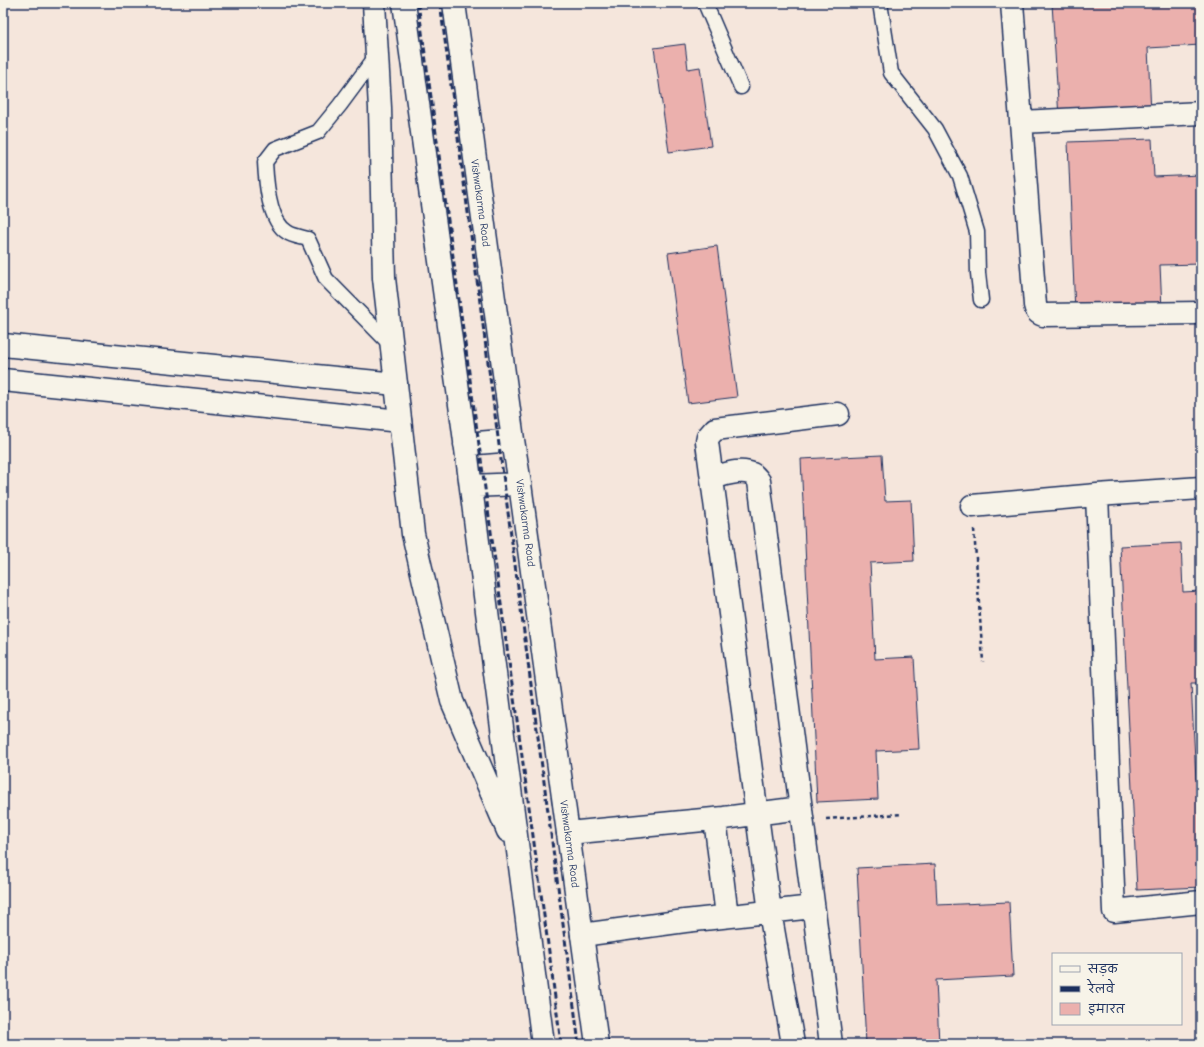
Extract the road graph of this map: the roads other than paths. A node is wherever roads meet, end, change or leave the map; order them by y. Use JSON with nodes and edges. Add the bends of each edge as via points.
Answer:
{"nodes":[{"id":1,"x":374,"y":3,"type":"edge"},
{"id":2,"x":404,"y":3,"type":"edge"},
{"id":3,"x":454,"y":3,"type":"edge"},
{"id":4,"x":705,"y":3,"type":"edge"},
{"id":5,"x":880,"y":3,"type":"edge"},
{"id":6,"x":1012,"y":3,"type":"edge"},
{"id":7,"x":377,"y":54,"type":"junction"},
{"id":8,"x":741,"y":87,"type":"dead end"},
{"id":9,"x":1201,"y":113,"type":"edge"},
{"id":10,"x":1021,"y":122,"type":"junction"},
{"id":11,"x":981,"y":300,"type":"dead end"},
{"id":12,"x":1201,"y":313,"type":"edge"},
{"id":13,"x":391,"y":344,"type":"junction"},
{"id":14,"x":3,"y":345,"type":"edge"},
{"id":15,"x":3,"y":380,"type":"edge"},
{"id":16,"x":396,"y":384,"type":"junction"},
{"id":17,"x":838,"y":414,"type":"dead end"},
{"id":18,"x":400,"y":422,"type":"junction"},
{"id":19,"x":513,"y":440,"type":"junction"},
{"id":20,"x":465,"y":444,"type":"junction"},
{"id":21,"x":712,"y":478,"type":"junction"},
{"id":22,"x":520,"y":484,"type":"junction"},
{"id":23,"x":471,"y":486,"type":"junction"},
{"id":24,"x":1201,"y":488,"type":"edge"},
{"id":25,"x":1097,"y":495,"type":"junction"},
{"id":26,"x":972,"y":506,"type":"road end"},
{"id":27,"x":756,"y":814,"type":"junction"},
{"id":28,"x":801,"y":814,"type":"junction"},
{"id":29,"x":715,"y":819,"type":"junction"},
{"id":30,"x":568,"y":833,"type":"junction"},
{"id":31,"x":518,"y":854,"type":"junction"},
{"id":32,"x":1201,"y":902,"type":"edge"},
{"id":33,"x":813,"y":907,"type":"junction"},
{"id":34,"x":770,"y":912,"type":"junction"},
{"id":35,"x":728,"y":916,"type":"junction"},
{"id":36,"x":582,"y":935,"type":"junction"},
{"id":37,"x":543,"y":1044,"type":"edge"},
{"id":38,"x":597,"y":1044,"type":"edge"},
{"id":39,"x":793,"y":1044,"type":"edge"},
{"id":40,"x":831,"y":1044,"type":"edge"}],
"edges":[{"from":1,"to":7,"type":"street"},
{"from":2,"to":20,"type":"street"},
{"from":3,"to":19,"type":"street","name":"Vishwakarma Road"},
{"from":4,"to":8,"type":"lane"},
{"from":5,"to":11,"type":"lane","via":[[891,73],[935,129],[960,176],[977,232]]},
{"from":6,"to":10,"type":"street"},
{"from":7,"to":13,"type":"street","via":[[384,278]]},
{"from":7,"to":13,"type":"lane","via":[[318,132],[275,149],[265,162],[267,191],[276,221],[287,233],[308,239],[326,279]]},
{"from":9,"to":10,"type":"street"},
{"from":10,"to":12,"type":"street","via":[[1036,310],[1043,315]]},
{"from":13,"to":16,"type":"street"},
{"from":14,"to":16,"type":"street"},
{"from":15,"to":18,"type":"street"},
{"from":16,"to":18,"type":"street"},
{"from":17,"to":21,"type":"street","via":[[715,429],[707,442]]},
{"from":18,"to":31,"type":"street","via":[[414,534],[452,701]]},
{"from":19,"to":20,"type":"street"},
{"from":19,"to":22,"type":"street","name":"Vishwakarma Road"},
{"from":20,"to":23,"type":"street"},
{"from":21,"to":27,"type":"street"},
{"from":21,"to":28,"type":"street","via":[[742,472],[753,474],[759,481]]},
{"from":22,"to":23,"type":"street"},
{"from":22,"to":30,"type":"street","name":"Vishwakarma Road"},
{"from":23,"to":31,"type":"street"},
{"from":24,"to":25,"type":"street"},
{"from":25,"to":26,"type":"street"},
{"from":25,"to":32,"type":"street","via":[[1114,911]]},
{"from":27,"to":28,"type":"street"},
{"from":27,"to":29,"type":"street"},
{"from":27,"to":34,"type":"street"},
{"from":28,"to":33,"type":"street"},
{"from":29,"to":30,"type":"street"},
{"from":29,"to":35,"type":"street"},
{"from":30,"to":36,"type":"street","name":"Vishwakarma Road"},
{"from":31,"to":37,"type":"street"},
{"from":33,"to":34,"type":"street"},
{"from":33,"to":40,"type":"street"},
{"from":34,"to":35,"type":"street"},
{"from":34,"to":39,"type":"street"},
{"from":35,"to":36,"type":"street"},
{"from":36,"to":38,"type":"street","name":"Vishwakarma Road"}]}
